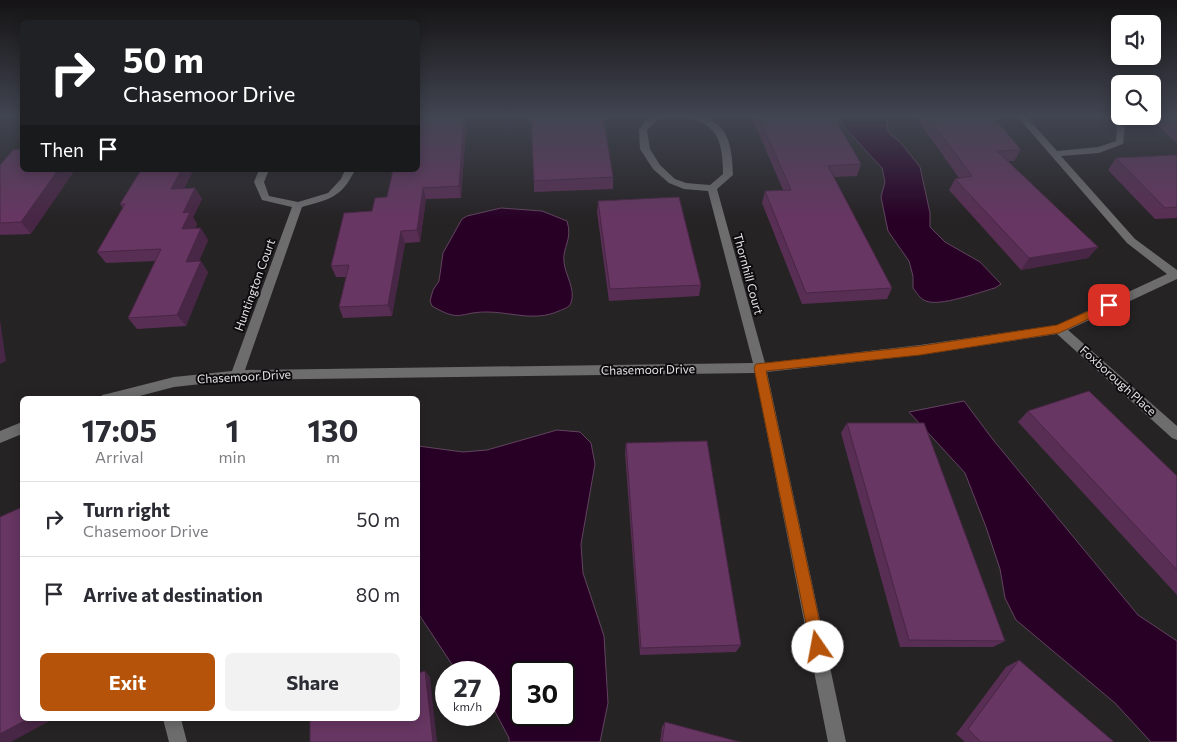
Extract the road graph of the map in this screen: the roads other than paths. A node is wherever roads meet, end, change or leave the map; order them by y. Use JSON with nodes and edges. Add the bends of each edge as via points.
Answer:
{"nodes":[{"id":1,"x":645,"y":150,"type":"edge"},
{"id":2,"x":726,"y":150,"type":"edge"},
{"id":3,"x":1052,"y":150,"type":"edge"},
{"id":4,"x":1100,"y":150,"type":"edge"},
{"id":5,"x":1056,"y":154,"type":"junction"},
{"id":6,"x":263,"y":172,"type":"edge"},
{"id":7,"x":349,"y":172,"type":"edge"},
{"id":8,"x":712,"y":188,"type":"junction"},
{"id":9,"x":298,"y":205,"type":"junction"},
{"id":10,"x":1176,"y":274,"type":"edge"},
{"id":11,"x":1059,"y":329,"type":"junction"},
{"id":12,"x":760,"y":368,"type":"junction"},
{"id":13,"x":237,"y":375,"type":"junction"},
{"id":14,"x":119,"y":396,"type":"edge"},
{"id":15,"x":20,"y":429,"type":"edge"},
{"id":16,"x":1177,"y":434,"type":"edge"},
{"id":17,"x":0,"y":437,"type":"edge"},
{"id":18,"x":173,"y":721,"type":"edge"},
{"id":19,"x":178,"y":742,"type":"edge"},
{"id":20,"x":837,"y":742,"type":"edge"}],
"edges":[{"from":1,"to":8,"type":"street","via":[[656,167],[672,181],[684,186]]},
{"from":2,"to":8,"type":"street","via":[[728,175]]},
{"from":3,"to":5,"type":"street"},
{"from":4,"to":5,"type":"street"},
{"from":5,"to":10,"type":"street","via":[[1131,241]]},
{"from":6,"to":9,"type":"street","via":[[259,182],[265,198]]},
{"from":7,"to":9,"type":"street","via":[[331,195]]},
{"from":8,"to":12,"type":"street","name":"Thornhill Court"},
{"from":9,"to":13,"type":"street","name":"Huntington Court"},
{"from":10,"to":11,"type":"street","name":"Chasemoor Drive"},
{"from":11,"to":12,"type":"street","name":"Chasemoor Drive","via":[[920,350]]},
{"from":11,"to":16,"type":"street","name":"Foxborough Place"},
{"from":12,"to":13,"type":"street","name":"Chasemoor Drive"},
{"from":12,"to":20,"type":"street","name":"Thornhill Court"},
{"from":13,"to":14,"type":"street","name":"Chasemoor Drive","via":[[174,382]]},
{"from":15,"to":17,"type":"street"},
{"from":18,"to":19,"type":"street"}]}
